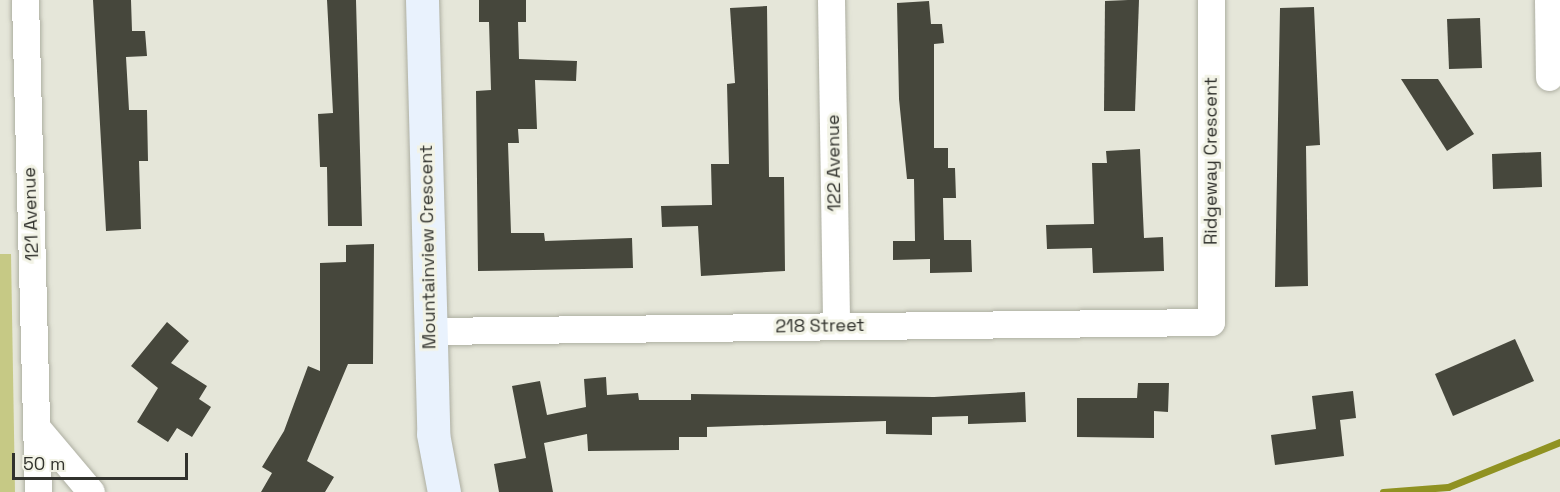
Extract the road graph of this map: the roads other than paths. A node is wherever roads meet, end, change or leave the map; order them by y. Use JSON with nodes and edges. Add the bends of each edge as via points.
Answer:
{"nodes":[{"id":1,"x":25,"y":0,"type":"edge"},
{"id":2,"x":422,"y":0,"type":"edge"},
{"id":3,"x":831,"y":0,"type":"edge"},
{"id":4,"x":1211,"y":0,"type":"edge"},
{"id":5,"x":1548,"y":0,"type":"edge"},
{"id":6,"x":1550,"y":77,"type":"dead end"},
{"id":7,"x":1211,"y":322,"type":"joint"},
{"id":8,"x":836,"y":325,"type":"junction"},
{"id":9,"x":429,"y":331,"type":"junction"},
{"id":10,"x":38,"y":429,"type":"junction"},
{"id":11,"x":38,"y":492,"type":"edge"},
{"id":12,"x":91,"y":492,"type":"edge"},
{"id":13,"x":444,"y":492,"type":"edge"}],
"edges":[{"from":1,"to":10,"type":"street","name":"121 Avenue"},
{"from":2,"to":9,"type":"street","name":"Mountainview Crescent"},
{"from":3,"to":8,"type":"street","name":"122 Avenue"},
{"from":4,"to":7,"type":"street","name":"Ridgeway Crescent"},
{"from":5,"to":6,"type":"street"},
{"from":7,"to":8,"type":"street","name":"218 Street"},
{"from":8,"to":9,"type":"street","name":"218 Street"},
{"from":9,"to":13,"type":"street","name":"Mountainview Crescent","via":[[434,434]]},
{"from":10,"to":11,"type":"street","name":"121 Avenue"},
{"from":10,"to":12,"type":"street"}]}
